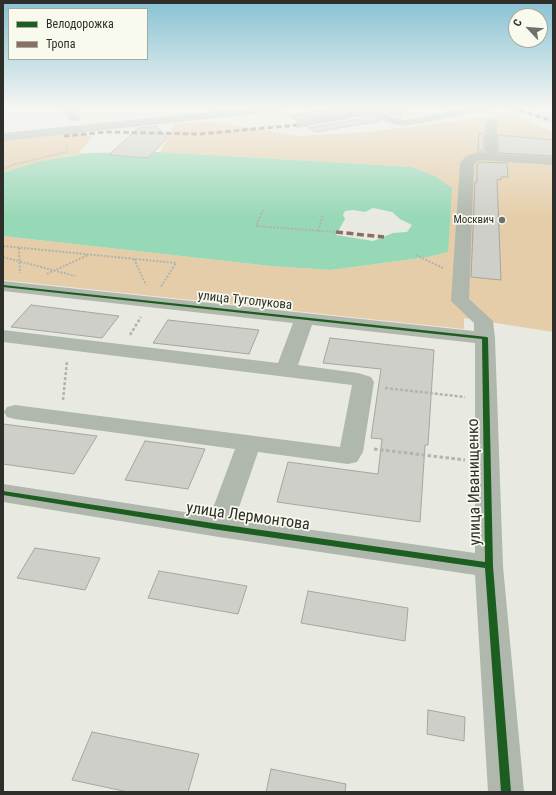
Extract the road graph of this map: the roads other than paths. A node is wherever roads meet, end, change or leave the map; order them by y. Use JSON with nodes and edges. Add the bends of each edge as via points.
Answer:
{"nodes":[{"id":1,"x":490,"y":145,"type":"edge"},
{"id":2,"x":491,"y":156,"type":"junction"},
{"id":3,"x":553,"y":161,"type":"edge"},
{"id":4,"x":11,"y":287,"type":"edge"},
{"id":5,"x":304,"y":319,"type":"junction"},
{"id":6,"x":3,"y":336,"type":"edge"},
{"id":7,"x":485,"y":338,"type":"junction"},
{"id":8,"x":286,"y":370,"type":"junction"},
{"id":9,"x":15,"y":412,"type":"dead end"},
{"id":10,"x":249,"y":444,"type":"junction"},
{"id":11,"x":3,"y":493,"type":"edge"},
{"id":12,"x":219,"y":527,"type":"junction"},
{"id":13,"x":489,"y":566,"type":"junction"},
{"id":14,"x":506,"y":792,"type":"edge"}],
"edges":[{"from":1,"to":2,"type":"street"},
{"from":2,"to":3,"type":"street"},
{"from":2,"to":7,"type":"street","name":"улица Иванищенко","via":[[479,156],[467,163],[460,301],[483,321]]},
{"from":4,"to":5,"type":"street","name":"улица Туголукова","via":[[155,297]]},
{"from":5,"to":7,"type":"street","name":"улица Туголукова"},
{"from":5,"to":8,"type":"street"},
{"from":6,"to":8,"type":"street"},
{"from":7,"to":13,"type":"street","name":"улица Иванищенко"},
{"from":8,"to":10,"type":"street","via":[[362,380],[352,446],[348,456]]},
{"from":9,"to":10,"type":"street"},
{"from":10,"to":12,"type":"street"},
{"from":11,"to":12,"type":"street","name":"улица Лермонтова"},
{"from":12,"to":13,"type":"street","name":"улица Лермонтова"},
{"from":13,"to":14,"type":"street","name":"улица Иванищенко"}]}
